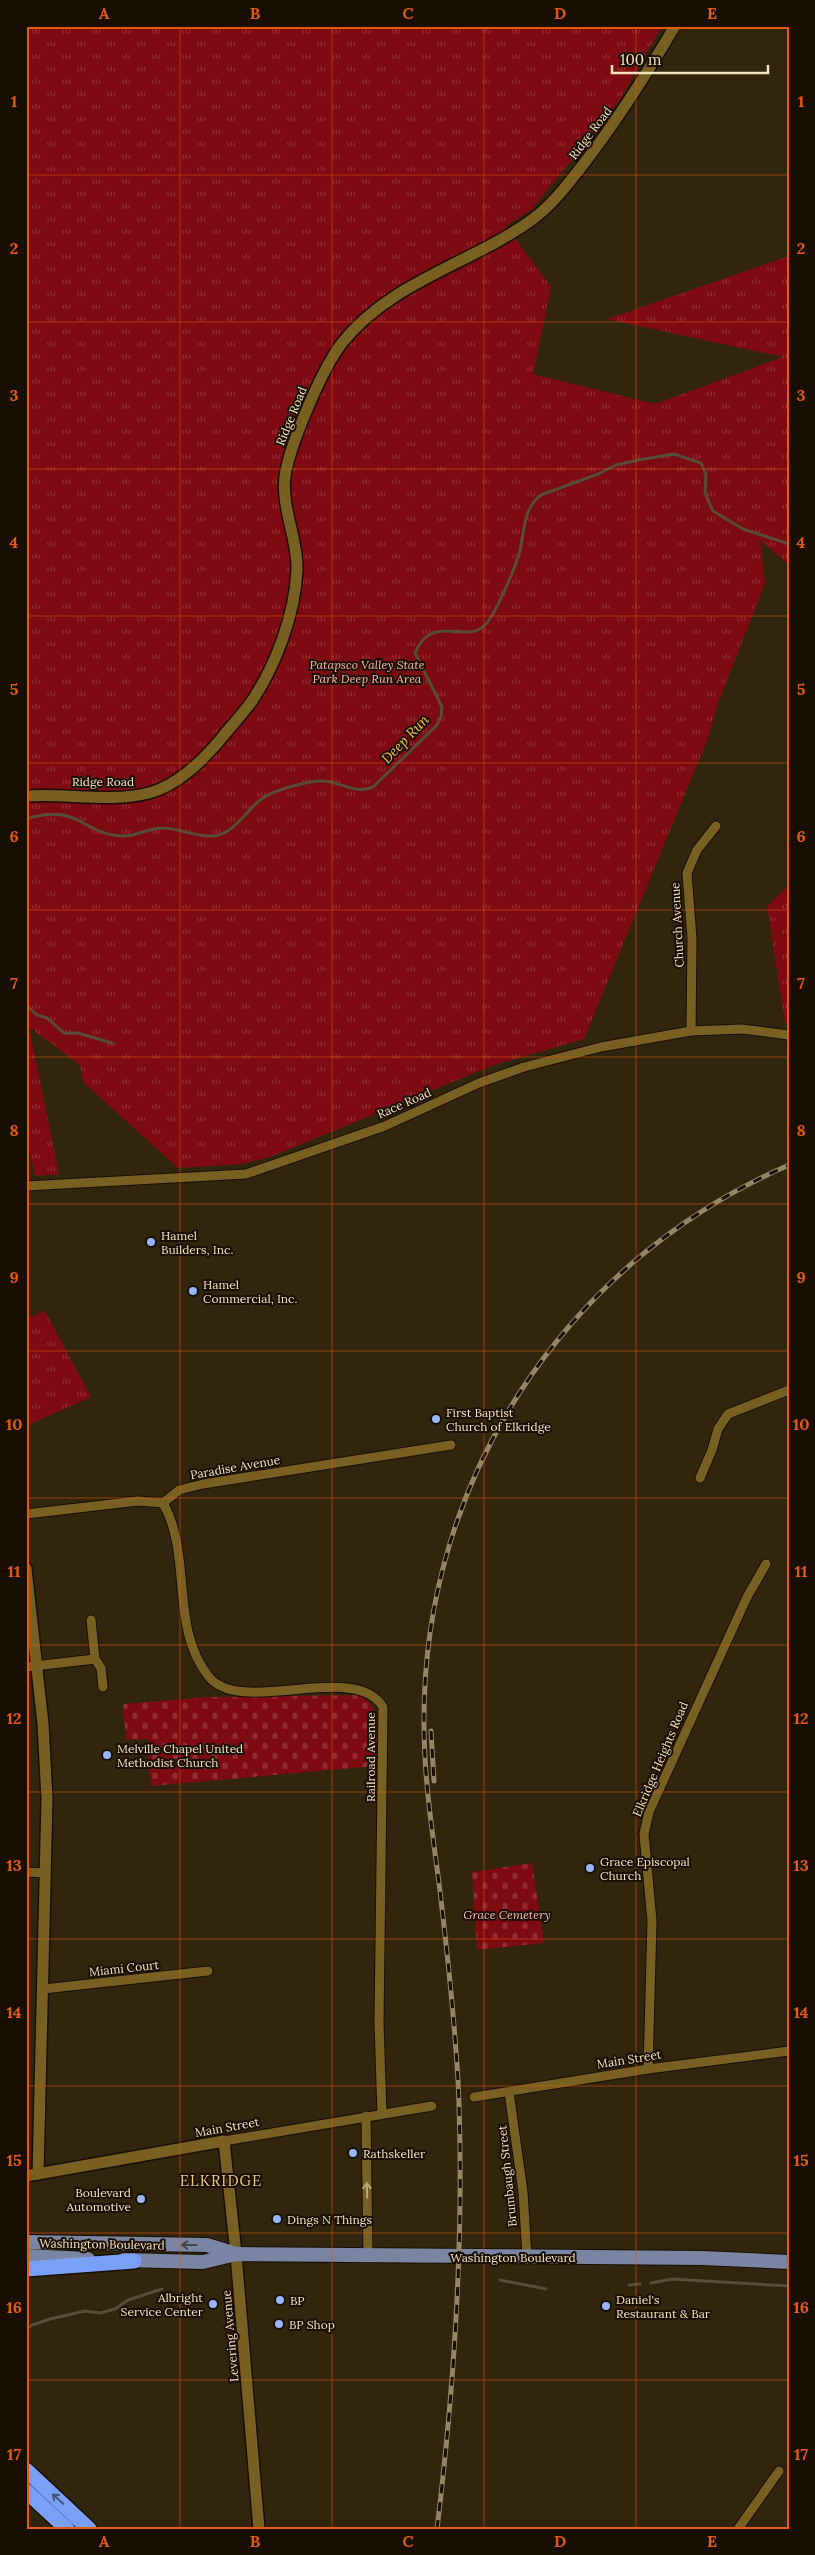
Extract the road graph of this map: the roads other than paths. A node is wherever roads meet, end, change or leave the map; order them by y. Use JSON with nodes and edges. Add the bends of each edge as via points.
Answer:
{"nodes":[{"id":1,"x":675,"y":26,"type":"edge"},
{"id":2,"x":26,"y":796,"type":"edge"},
{"id":3,"x":716,"y":826,"type":"dead end"},
{"id":4,"x":691,"y":1031,"type":"junction"},
{"id":5,"x":789,"y":1035,"type":"edge"},
{"id":6,"x":26,"y":1186,"type":"edge"},
{"id":7,"x":789,"y":1390,"type":"edge"},
{"id":8,"x":451,"y":1445,"type":"dead end"},
{"id":9,"x":700,"y":1478,"type":"dead end"},
{"id":10,"x":164,"y":1503,"type":"junction"},
{"id":11,"x":26,"y":1514,"type":"edge"},
{"id":12,"x":766,"y":1564,"type":"dead end"},
{"id":13,"x":26,"y":1568,"type":"edge"},
{"id":14,"x":91,"y":1620,"type":"dead end"},
{"id":15,"x":95,"y":1659,"type":"junction"},
{"id":16,"x":32,"y":1666,"type":"edge"},
{"id":17,"x":103,"y":1687,"type":"dead end"},
{"id":18,"x":26,"y":1872,"type":"edge"},
{"id":19,"x":46,"y":1873,"type":"junction"},
{"id":20,"x":208,"y":1971,"type":"dead end"},
{"id":21,"x":43,"y":1989,"type":"junction"},
{"id":22,"x":789,"y":2051,"type":"edge"},
{"id":23,"x":648,"y":2069,"type":"junction"},
{"id":24,"x":509,"y":2092,"type":"junction"},
{"id":25,"x":474,"y":2097,"type":"dead end"},
{"id":26,"x":432,"y":2106,"type":"dead end"},
{"id":27,"x":382,"y":2114,"type":"junction"},
{"id":28,"x":366,"y":2116,"type":"junction"},
{"id":29,"x":224,"y":2141,"type":"junction"},
{"id":30,"x":32,"y":2175,"type":"edge"},
{"id":31,"x":26,"y":2242,"type":"edge"},
{"id":32,"x":236,"y":2254,"type":"junction"},
{"id":33,"x":26,"y":2256,"type":"edge"},
{"id":34,"x":368,"y":2257,"type":"junction"},
{"id":35,"x":527,"y":2257,"type":"junction"},
{"id":36,"x":134,"y":2261,"type":"junction"},
{"id":37,"x":789,"y":2262,"type":"edge"},
{"id":38,"x":26,"y":2269,"type":"edge"},
{"id":39,"x":26,"y":2470,"type":"edge"},
{"id":40,"x":778,"y":2472,"type":"dead end"},
{"id":41,"x":26,"y":2491,"type":"edge"},
{"id":42,"x":67,"y":2529,"type":"edge"},
{"id":43,"x":89,"y":2529,"type":"edge"},
{"id":44,"x":259,"y":2529,"type":"edge"},
{"id":45,"x":738,"y":2529,"type":"edge"}],
"edges":[{"from":1,"to":2,"type":"street","name":"Ridge Road","via":[[626,109],[549,205],[511,233],[387,301],[356,327],[331,359],[290,454],[285,479],[285,500],[297,566],[290,614],[270,667],[244,712],[198,763],[184,775],[153,792],[108,797]]},
{"from":3,"to":4,"type":"street","name":"Church Avenue","via":[[696,850],[687,873],[692,939]]},
{"from":4,"to":5,"type":"street","name":"Race Road","via":[[742,1028]]},
{"from":4,"to":6,"type":"street","name":"Race Road","via":[[524,1067],[479,1083],[384,1126],[246,1174]]},
{"from":7,"to":9,"type":"street","via":[[728,1414],[718,1429]]},
{"from":8,"to":10,"type":"street","name":"Paradise Avenue","via":[[204,1484],[179,1490]]},
{"from":10,"to":11,"type":"street","via":[[138,1501]]},
{"from":10,"to":27,"type":"street","name":"Railroad Avenue","via":[[177,1537],[188,1631],[200,1662],[213,1681],[222,1687],[241,1691],[356,1688],[374,1696],[383,1707],[379,2023]]},
{"from":12,"to":23,"type":"street","name":"Elkridge Heights Road","via":[[701,1694],[646,1821],[644,1847],[652,1928]]},
{"from":13,"to":16,"type":"street"},
{"from":14,"to":15,"type":"street"},
{"from":15,"to":16,"type":"street"},
{"from":15,"to":17,"type":"street","via":[[101,1668]]},
{"from":16,"to":19,"type":"street","via":[[46,1773]]},
{"from":18,"to":19,"type":"street"},
{"from":19,"to":21,"type":"street"},
{"from":20,"to":21,"type":"street","name":"Miami Court"},
{"from":21,"to":30,"type":"street"},
{"from":22,"to":23,"type":"street","name":"Main Street"},
{"from":23,"to":24,"type":"street","name":"Main Street"},
{"from":24,"to":25,"type":"street","name":"Main Street"},
{"from":24,"to":35,"type":"street","name":"Brumbaugh Street","via":[[523,2192]]},
{"from":26,"to":27,"type":"street","name":"Main Street"},
{"from":27,"to":28,"type":"street","name":"Main Street"},
{"from":28,"to":29,"type":"street","name":"Main Street"},
{"from":34,"to":28,"type":"street","one_way":true},
{"from":29,"to":30,"type":"street","name":"Main Street"},
{"from":29,"to":32,"type":"street","name":"Levering Avenue"},
{"from":32,"to":31,"type":"main road","name":"Washington Boulevard","one_way":true,"via":[[207,2245]]},
{"from":32,"to":34,"type":"main road","name":"Washington Boulevard"},
{"from":32,"to":36,"type":"main road","name":"Washington Boulevard","via":[[203,2262]]},
{"from":32,"to":44,"type":"street","name":"Levering Avenue"},
{"from":33,"to":36,"type":"main road","name":"Washington Boulevard"},
{"from":34,"to":35,"type":"main road","name":"Washington Boulevard"},
{"from":35,"to":37,"type":"main road","name":"Washington Boulevard","via":[[711,2258]]},
{"from":36,"to":38,"type":"highway"},
{"from":43,"to":39,"type":"highway","one_way":true},
{"from":40,"to":45,"type":"street"},
{"from":41,"to":42,"type":"highway"}]}
